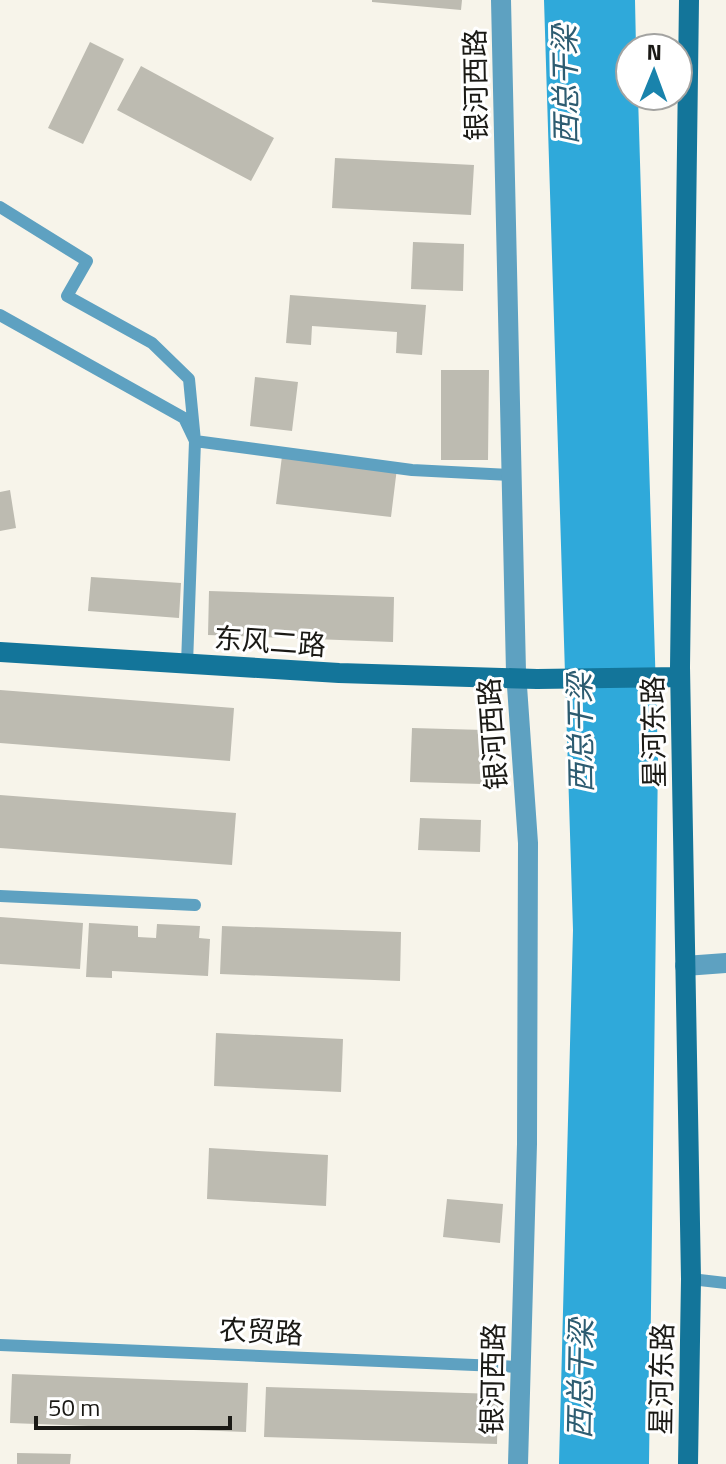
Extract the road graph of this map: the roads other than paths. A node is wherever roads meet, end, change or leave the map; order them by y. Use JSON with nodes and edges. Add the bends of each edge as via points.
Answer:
{"nodes":[{"id":1,"x":501,"y":0,"type":"edge"},
{"id":2,"x":689,"y":0,"type":"edge"},
{"id":3,"x":0,"y":207,"type":"edge"},
{"id":4,"x":0,"y":315,"type":"edge"},
{"id":5,"x":195,"y":441,"type":"junction"},
{"id":6,"x":512,"y":475,"type":"junction"},
{"id":7,"x":0,"y":652,"type":"edge"},
{"id":8,"x":187,"y":664,"type":"junction"},
{"id":9,"x":671,"y":677,"type":"junction"},
{"id":10,"x":527,"y":678,"type":"junction"},
{"id":11,"x":0,"y":896,"type":"edge"},
{"id":12,"x":195,"y":905,"type":"dead end"},
{"id":13,"x":726,"y":963,"type":"edge"},
{"id":14,"x":685,"y":966,"type":"junction"},
{"id":15,"x":691,"y":1279,"type":"junction"},
{"id":16,"x":726,"y":1283,"type":"edge"},
{"id":17,"x":0,"y":1344,"type":"edge"},
{"id":18,"x":520,"y":1367,"type":"junction"},
{"id":19,"x":518,"y":1464,"type":"edge"},
{"id":20,"x":688,"y":1464,"type":"edge"}],
"edges":[{"from":1,"to":6,"type":"street","name":"银河西路"},
{"from":2,"to":9,"type":"main road","name":"星河东路"},
{"from":3,"to":5,"type":"lane","via":[[87,261],[67,296],[152,343],[189,379]]},
{"from":4,"to":5,"type":"lane","via":[[184,418]]},
{"from":5,"to":6,"type":"lane","via":[[412,470]]},
{"from":5,"to":8,"type":"lane"},
{"from":6,"to":10,"type":"street","name":"银河西路"},
{"from":7,"to":8,"type":"main road","name":"东风二路"},
{"from":8,"to":10,"type":"main road","name":"东风二路"},
{"from":9,"to":10,"type":"main road","name":"东风二路"},
{"from":9,"to":14,"type":"main road","name":"星河东路"},
{"from":10,"to":18,"type":"street","name":"银河西路","via":[[527,1144]]},
{"from":11,"to":12,"type":"lane"},
{"from":13,"to":14,"type":"street"},
{"from":14,"to":15,"type":"main road","name":"星河东路"},
{"from":15,"to":16,"type":"lane"},
{"from":15,"to":20,"type":"main road","name":"星河东路"},
{"from":17,"to":18,"type":"lane","name":"农贸路"},
{"from":18,"to":19,"type":"street","name":"银河西路"}]}
